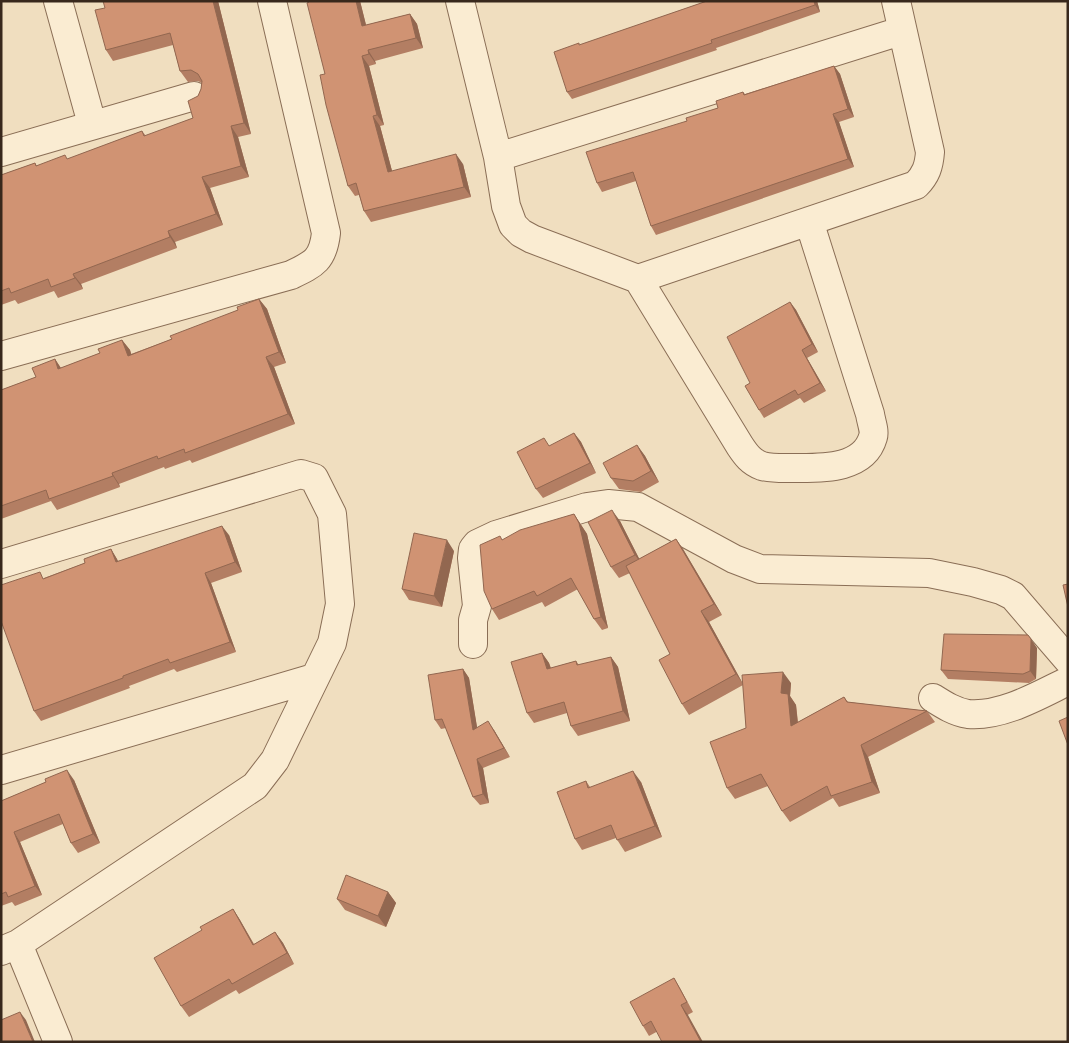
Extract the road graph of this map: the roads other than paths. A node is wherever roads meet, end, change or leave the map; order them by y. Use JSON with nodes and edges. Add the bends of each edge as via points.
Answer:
{"nodes":[{"id":1,"x":58,"y":1,"type":"edge"},
{"id":2,"x":272,"y":1,"type":"edge"},
{"id":3,"x":896,"y":1,"type":"edge"},
{"id":4,"x":461,"y":2,"type":"edge"},
{"id":5,"x":901,"y":31,"type":"junction"},
{"id":6,"x":194,"y":96,"type":"edge"},
{"id":7,"x":92,"y":124,"type":"junction"},
{"id":8,"x":1,"y":152,"type":"edge"},
{"id":9,"x":498,"y":157,"type":"junction"},
{"id":10,"x":809,"y":221,"type":"junction"},
{"id":11,"x":638,"y":279,"type":"junction"},
{"id":12,"x":1,"y":356,"type":"edge"},
{"id":13,"x":1,"y":564,"type":"edge"},
{"id":14,"x":473,"y":644,"type":"dead end"},
{"id":15,"x":1068,"y":660,"type":"edge"},
{"id":16,"x":314,"y":678,"type":"junction"},
{"id":17,"x":1068,"y":681,"type":"edge"},
{"id":18,"x":933,"y":698,"type":"dead end"},
{"id":19,"x":1,"y":770,"type":"edge"},
{"id":20,"x":10,"y":948,"type":"edge"},
{"id":21,"x":58,"y":1042,"type":"edge"}],
"edges":[{"from":1,"to":7,"type":"street"},
{"from":2,"to":12,"type":"street","via":[[326,234],[318,260],[291,275]]},
{"from":3,"to":5,"type":"street"},
{"from":4,"to":9,"type":"street"},
{"from":5,"to":9,"type":"street"},
{"from":5,"to":10,"type":"street","via":[[930,152],[927,171],[916,185]]},
{"from":6,"to":7,"type":"street"},
{"from":7,"to":8,"type":"street"},
{"from":9,"to":11,"type":"street","via":[[506,206],[513,225],[520,233]]},
{"from":10,"to":11,"type":"street"},
{"from":10,"to":11,"type":"street","via":[[870,414],[874,436],[856,459],[832,468],[778,468],[750,460]]},
{"from":13,"to":16,"type":"street","via":[[308,474],[319,485],[332,514],[340,604],[332,643]]},
{"from":14,"to":15,"type":"street","via":[[473,620],[477,606],[472,558],[477,544],[496,535],[608,504],[638,507],[734,559],[760,569],[929,574],[1001,590],[1013,596]]},
{"from":16,"to":19,"type":"street"},
{"from":16,"to":20,"type":"street","via":[[275,760],[254,786]]},
{"from":17,"to":18,"type":"street","via":[[1029,700],[988,713],[968,714]]},
{"from":20,"to":21,"type":"street"}]}
